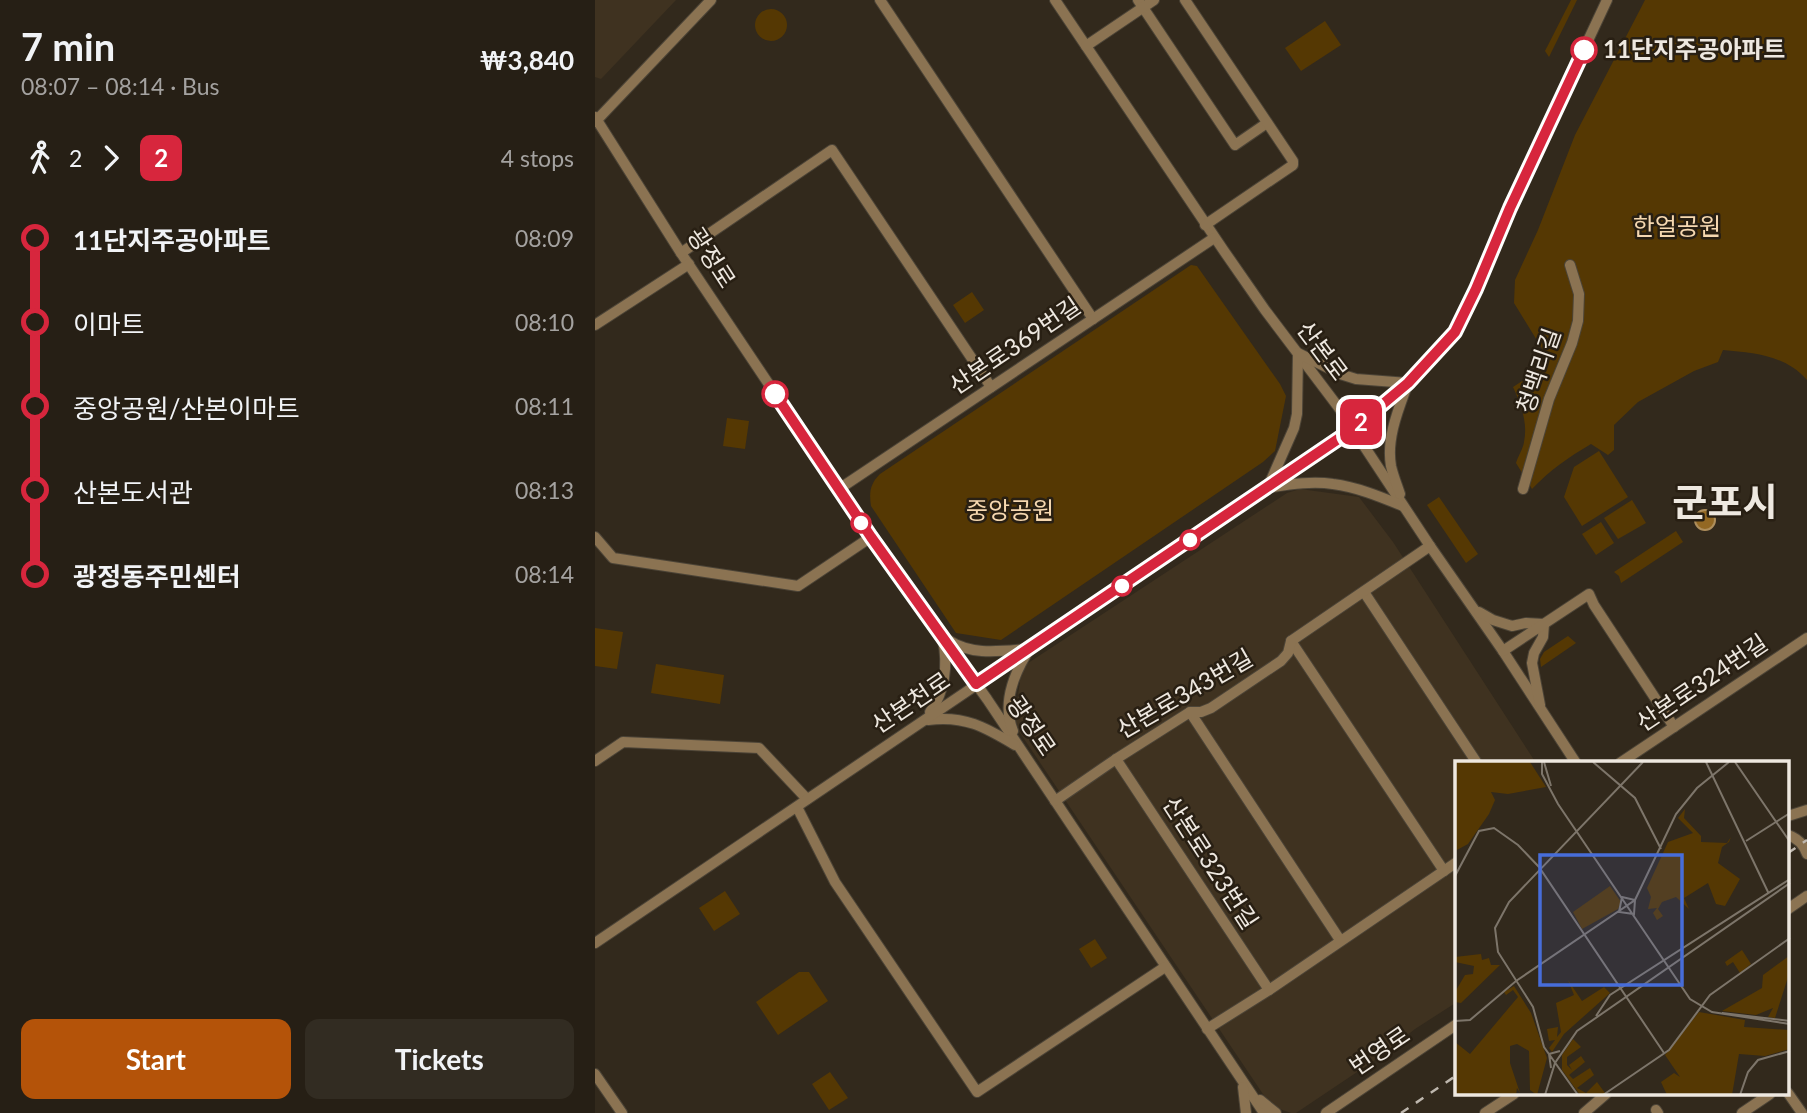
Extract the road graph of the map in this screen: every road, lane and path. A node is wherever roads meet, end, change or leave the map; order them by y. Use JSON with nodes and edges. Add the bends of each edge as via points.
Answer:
{"nodes":[{"id":1,"x":711,"y":0,"type":"edge"},
{"id":2,"x":880,"y":0,"type":"edge"},
{"id":3,"x":1055,"y":0,"type":"edge"},
{"id":4,"x":1154,"y":0,"type":"edge"},
{"id":5,"x":1185,"y":0,"type":"edge"},
{"id":6,"x":1607,"y":0,"type":"edge"},
{"id":7,"x":1141,"y":4,"type":"edge"},
{"id":8,"x":1086,"y":46,"type":"junction"},
{"id":9,"x":596,"y":120,"type":"edge"},
{"id":10,"x":1267,"y":123,"type":"junction"},
{"id":11,"x":1205,"y":225,"type":"junction"},
{"id":12,"x":1214,"y":238,"type":"junction"},
{"id":13,"x":681,"y":253,"type":"junction"},
{"id":14,"x":689,"y":264,"type":"junction"},
{"id":15,"x":1570,"y":265,"type":"dead end"},
{"id":16,"x":1093,"y":318,"type":"junction"},
{"id":17,"x":595,"y":325,"type":"edge"},
{"id":18,"x":1298,"y":353,"type":"junction"},
{"id":19,"x":1408,"y":383,"type":"junction"},
{"id":20,"x":991,"y":387,"type":"junction"},
{"id":21,"x":1353,"y":429,"type":"junction"},
{"id":22,"x":1268,"y":487,"type":"junction"},
{"id":23,"x":839,"y":489,"type":"junction"},
{"id":24,"x":1523,"y":489,"type":"dead end"},
{"id":25,"x":1403,"y":506,"type":"junction"},
{"id":26,"x":595,"y":537,"type":"edge"},
{"id":27,"x":871,"y":537,"type":"junction"},
{"id":28,"x":1430,"y":546,"type":"junction"},
{"id":29,"x":1364,"y":592,"type":"junction"},
{"id":30,"x":1475,"y":610,"type":"junction"},
{"id":31,"x":1544,"y":624,"type":"junction"},
{"id":32,"x":943,"y":636,"type":"junction"},
{"id":33,"x":1807,"y":638,"type":"edge"},
{"id":34,"x":1291,"y":641,"type":"junction"},
{"id":35,"x":1029,"y":649,"type":"junction"},
{"id":36,"x":1503,"y":651,"type":"junction"},
{"id":37,"x":976,"y":684,"type":"junction"},
{"id":38,"x":1541,"y":709,"type":"junction"},
{"id":39,"x":1190,"y":712,"type":"junction"},
{"id":40,"x":924,"y":720,"type":"junction"},
{"id":41,"x":1674,"y":727,"type":"junction"},
{"id":42,"x":1019,"y":747,"type":"junction"},
{"id":43,"x":1116,"y":759,"type":"junction"},
{"id":44,"x":595,"y":761,"type":"edge"},
{"id":45,"x":1476,"y":761,"type":"edge"},
{"id":46,"x":1575,"y":761,"type":"edge"},
{"id":47,"x":1623,"y":761,"type":"edge"},
{"id":48,"x":807,"y":799,"type":"junction"},
{"id":49,"x":1055,"y":801,"type":"junction"},
{"id":50,"x":797,"y":807,"type":"junction"},
{"id":51,"x":1807,"y":810,"type":"edge"},
{"id":52,"x":1790,"y":815,"type":"edge"},
{"id":53,"x":1790,"y":836,"type":"edge"},
{"id":54,"x":1807,"y":854,"type":"edge"},
{"id":55,"x":1455,"y":863,"type":"edge"},
{"id":56,"x":1444,"y":871,"type":"junction"},
{"id":57,"x":1807,"y":895,"type":"edge"},
{"id":58,"x":1790,"y":908,"type":"edge"},
{"id":59,"x":1340,"y":940,"type":"junction"},
{"id":60,"x":595,"y":943,"type":"edge"},
{"id":61,"x":1165,"y":967,"type":"junction"},
{"id":62,"x":1269,"y":990,"type":"junction"},
{"id":63,"x":1455,"y":1025,"type":"edge"},
{"id":64,"x":1207,"y":1029,"type":"junction"},
{"id":65,"x":595,"y":1074,"type":"edge"},
{"id":66,"x":1242,"y":1083,"type":"junction"},
{"id":67,"x":1511,"y":1096,"type":"edge"},
{"id":68,"x":1604,"y":1096,"type":"edge"},
{"id":69,"x":1767,"y":1096,"type":"edge"},
{"id":70,"x":1790,"y":1096,"type":"edge"},
{"id":71,"x":1326,"y":1112,"type":"edge"},
{"id":72,"x":622,"y":1113,"type":"edge"},
{"id":73,"x":1246,"y":1113,"type":"edge"},
{"id":74,"x":1264,"y":1113,"type":"edge"},
{"id":75,"x":1276,"y":1113,"type":"edge"},
{"id":76,"x":1485,"y":1113,"type":"edge"},
{"id":77,"x":1584,"y":1113,"type":"edge"},
{"id":78,"x":1742,"y":1113,"type":"edge"},
{"id":79,"x":1802,"y":1113,"type":"edge"}],
"edges":[{"from":1,"to":9,"type":"street"},
{"from":2,"to":16,"type":"street"},
{"from":3,"to":8,"type":"street","name":"산본로"},
{"from":4,"to":7,"type":"street"},
{"from":5,"to":10,"type":"street"},
{"from":6,"to":19,"type":"street","name":"산본천로","via":[[1460,323]]},
{"from":7,"to":8,"type":"street"},
{"from":7,"to":10,"type":"street","via":[[1235,145]]},
{"from":8,"to":11,"type":"street","name":"산본로"},
{"from":9,"to":13,"type":"street","name":"광정로"},
{"from":10,"to":11,"type":"street","via":[[1293,165]]},
{"from":11,"to":12,"type":"street","name":"산본로"},
{"from":12,"to":16,"type":"street","name":"산본로369번길"},
{"from":12,"to":18,"type":"street","name":"산본로"},
{"from":13,"to":14,"type":"street","name":"광정로"},
{"from":13,"to":20,"type":"street","via":[[832,150]]},
{"from":14,"to":17,"type":"street"},
{"from":14,"to":23,"type":"street","name":"광정로"},
{"from":15,"to":24,"type":"street","name":"청백리길","via":[[1579,294],[1579,321],[1549,399]]},
{"from":16,"to":20,"type":"street","name":"산본로369번길"},
{"from":18,"to":19,"type":"street","via":[[1356,379]]},
{"from":18,"to":21,"type":"street","name":"산본로"},
{"from":18,"to":22,"type":"street","via":[[1294,428]]},
{"from":19,"to":21,"type":"street","name":"산본천로"},
{"from":19,"to":25,"type":"street","via":[[1393,425],[1390,464]]},
{"from":20,"to":23,"type":"street","name":"산본로369번길"},
{"from":21,"to":22,"type":"street","name":"산본천로"},
{"from":21,"to":25,"type":"street","name":"산본로"},
{"from":22,"to":25,"type":"street","via":[[1333,484]]},
{"from":22,"to":35,"type":"street","name":"산본천로"},
{"from":23,"to":27,"type":"street","name":"광정로"},
{"from":25,"to":28,"type":"street","name":"산본로"},
{"from":26,"to":27,"type":"street","via":[[613,558],[798,586]]},
{"from":27,"to":32,"type":"street","name":"광정로"},
{"from":28,"to":29,"type":"street","name":"산본로343번길"},
{"from":28,"to":30,"type":"street","name":"산본로"},
{"from":29,"to":34,"type":"street","name":"산본로343번길"},
{"from":29,"to":45,"type":"street"},
{"from":30,"to":31,"type":"street","via":[[1512,626]]},
{"from":30,"to":36,"type":"street","name":"산본로"},
{"from":31,"to":36,"type":"street"},
{"from":31,"to":38,"type":"street","via":[[1532,663]]},
{"from":31,"to":41,"type":"street","via":[[1590,594]]},
{"from":32,"to":35,"type":"street","via":[[957,646],[982,652]]},
{"from":32,"to":37,"type":"street","name":"광정로"},
{"from":32,"to":40,"type":"street","via":[[943,688]]},
{"from":33,"to":41,"type":"street","name":"산본로324번길"},
{"from":34,"to":39,"type":"street","name":"산본로343번길","via":[[1281,662],[1211,708]]},
{"from":34,"to":56,"type":"street"},
{"from":35,"to":37,"type":"street","name":"산본천로"},
{"from":35,"to":42,"type":"street","via":[[1016,670],[1009,697],[1008,720]]},
{"from":36,"to":38,"type":"street","name":"산본로"},
{"from":37,"to":40,"type":"street","name":"산본천로"},
{"from":37,"to":42,"type":"street","name":"광정로"},
{"from":38,"to":46,"type":"street","name":"산본로"},
{"from":39,"to":43,"type":"street","name":"산본로343번길"},
{"from":39,"to":59,"type":"street"},
{"from":40,"to":42,"type":"street","via":[[974,723]]},
{"from":40,"to":48,"type":"street","name":"산본천로"},
{"from":41,"to":47,"type":"street","name":"산본로324번길"},
{"from":42,"to":49,"type":"street","name":"광정로"},
{"from":43,"to":49,"type":"street","name":"산본로343번길"},
{"from":43,"to":62,"type":"street","name":"산본로323번길"},
{"from":44,"to":48,"type":"street","via":[[623,742],[759,748]]},
{"from":48,"to":50,"type":"street","name":"산본천로"},
{"from":49,"to":61,"type":"street","name":"광정로"},
{"from":50,"to":60,"type":"street","name":"산본천로"},
{"from":50,"to":61,"type":"street","via":[[835,881],[977,1092]]},
{"from":51,"to":52,"type":"street"},
{"from":53,"to":54,"type":"street"},
{"from":55,"to":56,"type":"street"},
{"from":56,"to":59,"type":"street"},
{"from":57,"to":58,"type":"street"},
{"from":59,"to":62,"type":"street"},
{"from":61,"to":64,"type":"street","name":"광정로"},
{"from":62,"to":64,"type":"street"},
{"from":63,"to":71,"type":"street","name":"번영로"},
{"from":64,"to":66,"type":"street","name":"광정로"},
{"from":65,"to":72,"type":"street"},
{"from":66,"to":73,"type":"street"},
{"from":66,"to":74,"type":"street","name":"광정로"},
{"from":66,"to":75,"type":"street"},
{"from":67,"to":76,"type":"street"},
{"from":68,"to":77,"type":"street"},
{"from":69,"to":78,"type":"street"},
{"from":70,"to":79,"type":"street"}]}
